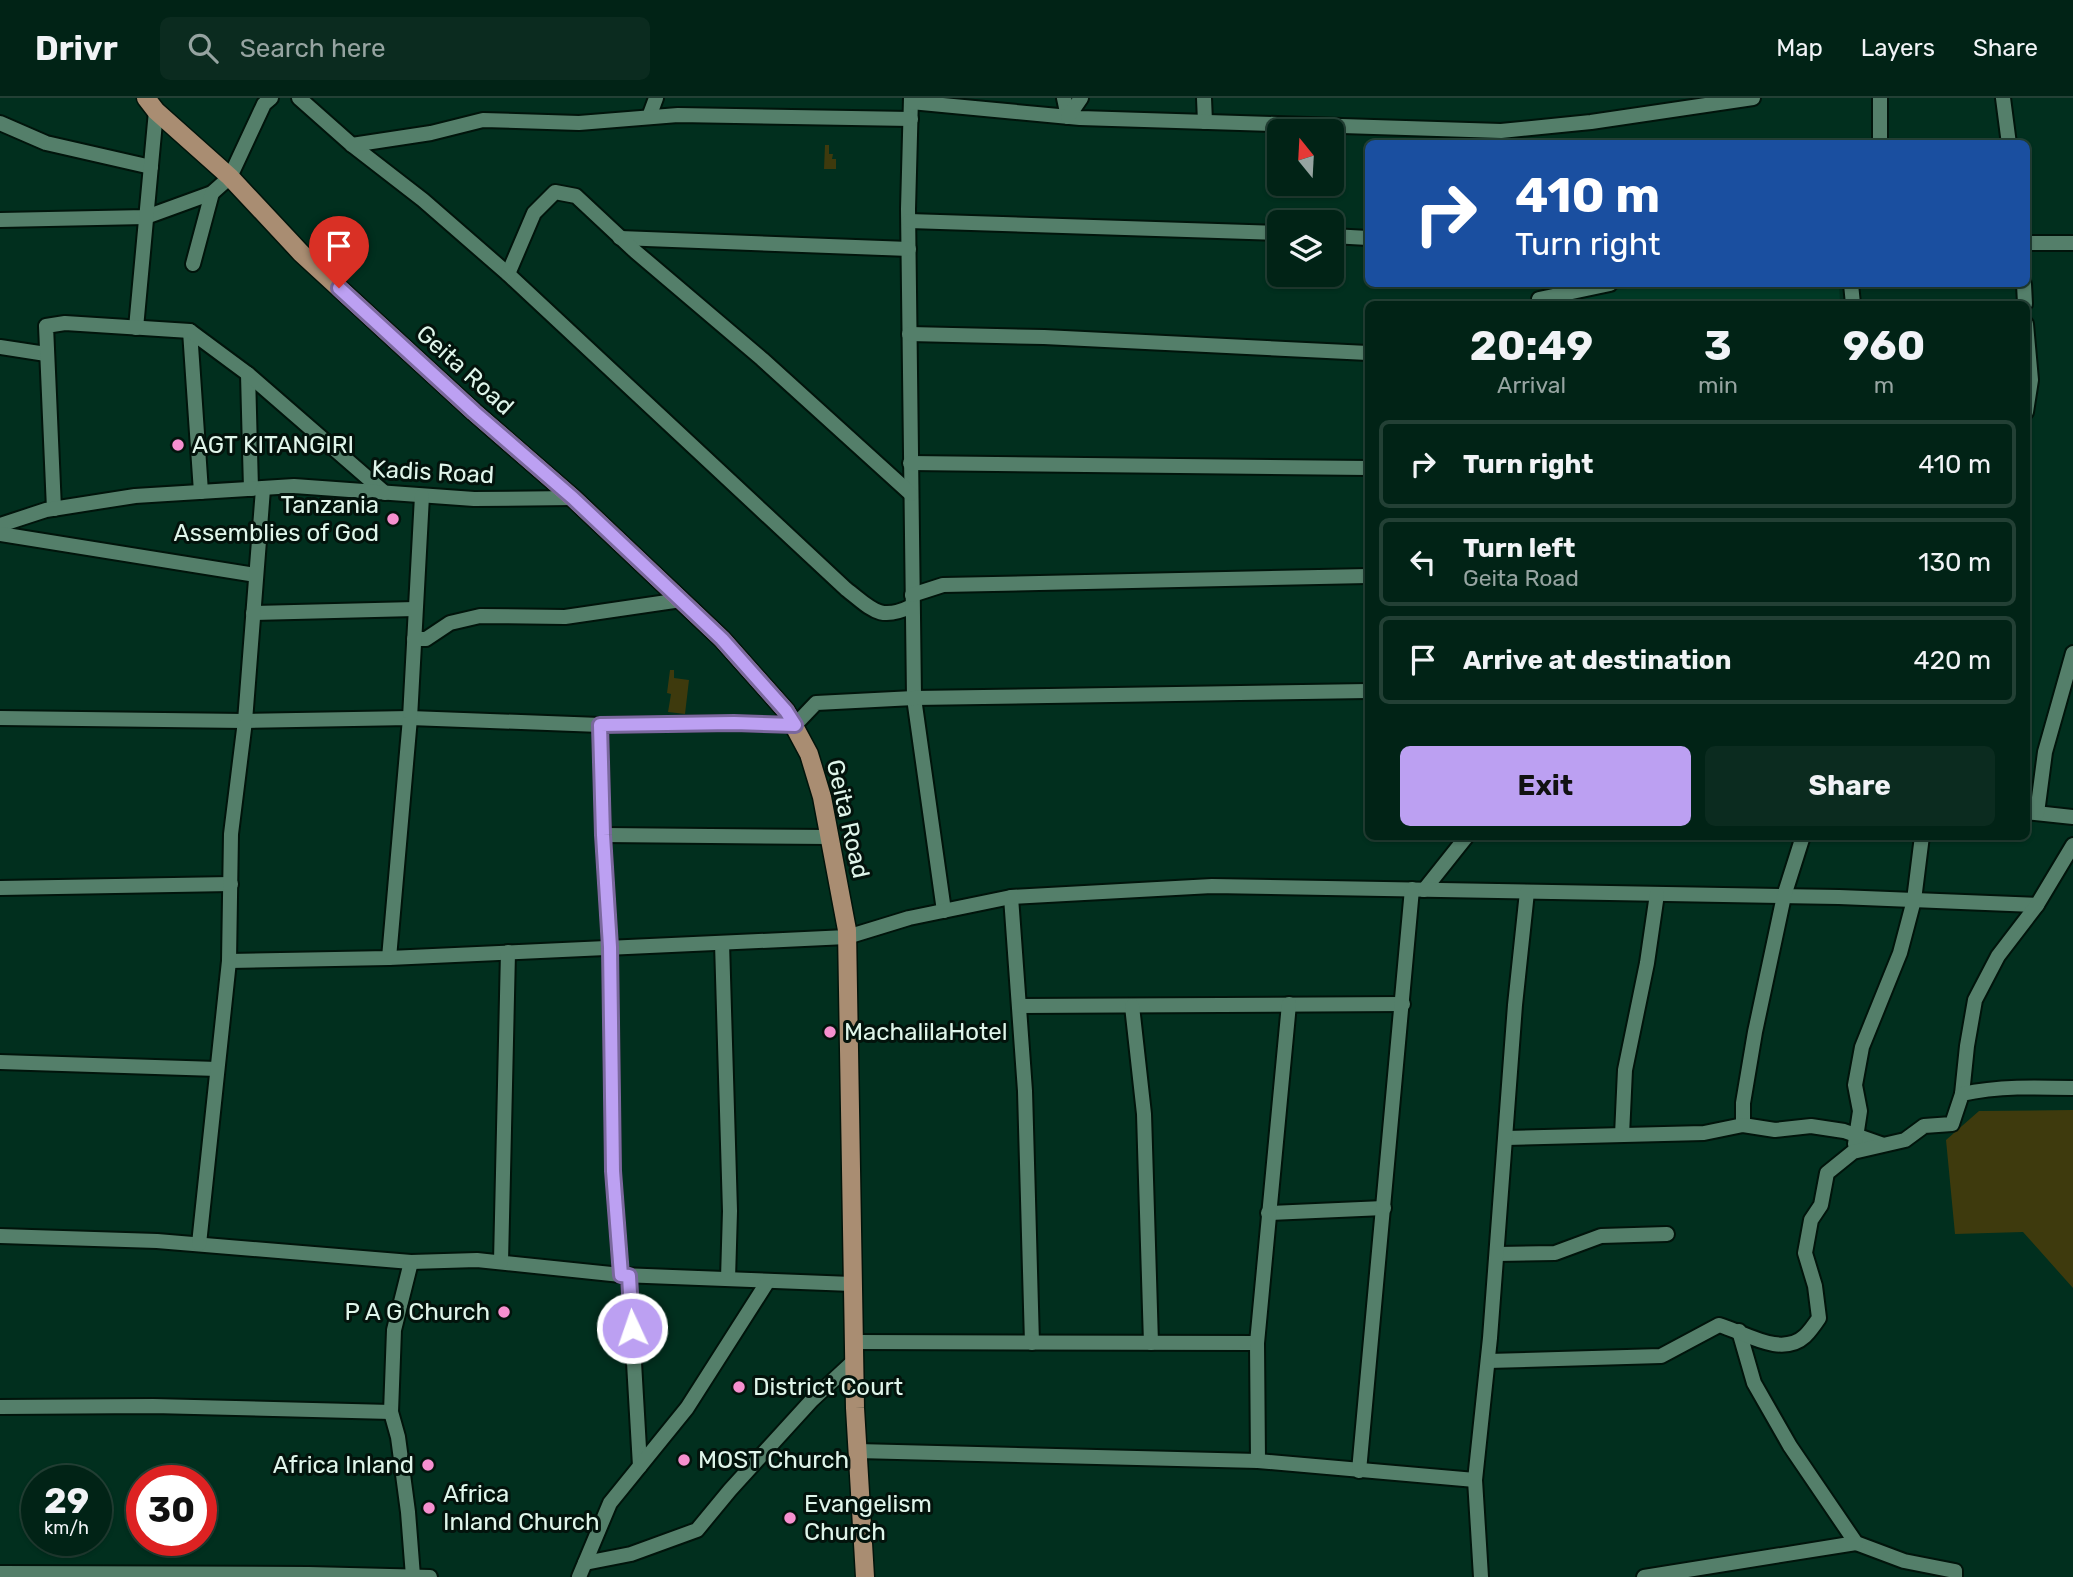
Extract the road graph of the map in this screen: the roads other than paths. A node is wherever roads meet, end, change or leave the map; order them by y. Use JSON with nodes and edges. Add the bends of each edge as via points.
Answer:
{"nodes":[{"id":1,"x":271,"y":98,"type":"edge"},
{"id":2,"x":299,"y":98,"type":"edge"},
{"id":3,"x":656,"y":98,"type":"edge"},
{"id":4,"x":1065,"y":98,"type":"edge"},
{"id":5,"x":1081,"y":98,"type":"edge"},
{"id":6,"x":1204,"y":98,"type":"edge"},
{"id":7,"x":1753,"y":98,"type":"edge"},
{"id":8,"x":1880,"y":98,"type":"edge"},
{"id":9,"x":2003,"y":98,"type":"edge"},
{"id":10,"x":911,"y":100,"type":"edge"},
{"id":11,"x":151,"y":104,"type":"edge"},
{"id":12,"x":649,"y":117,"type":"junction"},
{"id":13,"x":1068,"y":117,"type":"junction"},
{"id":14,"x":911,"y":119,"type":"junction"},
{"id":15,"x":1205,"y":122,"type":"junction"},
{"id":16,"x":0,"y":123,"type":"edge"},
{"id":17,"x":1880,"y":140,"type":"edge"},
{"id":18,"x":2008,"y":140,"type":"edge"},
{"id":19,"x":352,"y":145,"type":"junction"},
{"id":20,"x":151,"y":167,"type":"junction"},
{"id":21,"x":230,"y":177,"type":"junction"},
{"id":22,"x":212,"y":193,"type":"junction"},
{"id":23,"x":146,"y":217,"type":"junction"},
{"id":24,"x":0,"y":220,"type":"edge"},
{"id":25,"x":909,"y":221,"type":"junction"},
{"id":26,"x":1267,"y":233,"type":"edge"},
{"id":27,"x":1344,"y":237,"type":"edge"},
{"id":28,"x":620,"y":238,"type":"junction"},
{"id":29,"x":1365,"y":238,"type":"edge"},
{"id":30,"x":2030,"y":243,"type":"edge"},
{"id":31,"x":2073,"y":243,"type":"edge"},
{"id":32,"x":909,"y":249,"type":"junction"},
{"id":33,"x":194,"y":264,"type":"dead end"},
{"id":34,"x":508,"y":274,"type":"junction"},
{"id":35,"x":1598,"y":287,"type":"edge"},
{"id":36,"x":1543,"y":301,"type":"edge"},
{"id":37,"x":136,"y":328,"type":"junction"},
{"id":38,"x":190,"y":331,"type":"junction"},
{"id":39,"x":909,"y":334,"type":"junction"},
{"id":40,"x":0,"y":347,"type":"edge"},
{"id":41,"x":1365,"y":353,"type":"edge"},
{"id":42,"x":46,"y":354,"type":"junction"},
{"id":43,"x":2030,"y":369,"type":"edge"},
{"id":44,"x":248,"y":374,"type":"junction"},
{"id":45,"x":2030,"y":386,"type":"edge"},
{"id":46,"x":911,"y":463,"type":"junction"},
{"id":47,"x":1365,"y":468,"type":"edge"},
{"id":48,"x":257,"y":489,"type":"junction"},
{"id":49,"x":201,"y":492,"type":"junction"},
{"id":50,"x":385,"y":493,"type":"junction"},
{"id":51,"x":911,"y":495,"type":"junction"},
{"id":52,"x":422,"y":496,"type":"junction"},
{"id":53,"x":573,"y":498,"type":"junction"},
{"id":54,"x":54,"y":509,"type":"junction"},
{"id":55,"x":0,"y":525,"type":"edge"},
{"id":56,"x":0,"y":534,"type":"edge"},
{"id":57,"x":256,"y":575,"type":"junction"},
{"id":58,"x":1365,"y":576,"type":"edge"},
{"id":59,"x":681,"y":600,"type":"junction"},
{"id":60,"x":912,"y":601,"type":"junction"},
{"id":61,"x":415,"y":610,"type":"junction"},
{"id":62,"x":253,"y":613,"type":"junction"},
{"id":63,"x":414,"y":639,"type":"junction"},
{"id":64,"x":2073,"y":653,"type":"edge"},
{"id":65,"x":1365,"y":691,"type":"edge"},
{"id":66,"x":914,"y":698,"type":"junction"},
{"id":67,"x":410,"y":718,"type":"junction"},
{"id":68,"x":0,"y":719,"type":"edge"},
{"id":69,"x":245,"y":721,"type":"junction"},
{"id":70,"x":600,"y":725,"type":"junction"},
{"id":71,"x":795,"y":725,"type":"junction"},
{"id":72,"x":2032,"y":813,"type":"edge"},
{"id":73,"x":2073,"y":817,"type":"edge"},
{"id":74,"x":603,"y":835,"type":"junction"},
{"id":75,"x":830,"y":837,"type":"junction"},
{"id":76,"x":1463,"y":840,"type":"edge"},
{"id":77,"x":1802,"y":840,"type":"edge"},
{"id":78,"x":1922,"y":840,"type":"edge"},
{"id":79,"x":2073,"y":845,"type":"edge"},
{"id":80,"x":230,"y":884,"type":"junction"},
{"id":81,"x":0,"y":888,"type":"edge"},
{"id":82,"x":1418,"y":890,"type":"junction"},
{"id":83,"x":1527,"y":891,"type":"junction"},
{"id":84,"x":1657,"y":894,"type":"junction"},
{"id":85,"x":1784,"y":896,"type":"junction"},
{"id":86,"x":1011,"y":897,"type":"junction"},
{"id":87,"x":1914,"y":900,"type":"junction"},
{"id":88,"x":2037,"y":905,"type":"junction"},
{"id":89,"x":944,"y":911,"type":"junction"},
{"id":90,"x":846,"y":937,"type":"junction"},
{"id":91,"x":722,"y":943,"type":"junction"},
{"id":92,"x":610,"y":947,"type":"junction"},
{"id":93,"x":508,"y":953,"type":"junction"},
{"id":94,"x":389,"y":958,"type":"junction"},
{"id":95,"x":229,"y":961,"type":"junction"},
{"id":96,"x":1289,"y":1004,"type":"junction"},
{"id":97,"x":1403,"y":1004,"type":"junction"},
{"id":98,"x":1019,"y":1006,"type":"junction"},
{"id":99,"x":1132,"y":1006,"type":"junction"},
{"id":100,"x":0,"y":1062,"type":"edge"},
{"id":101,"x":216,"y":1069,"type":"junction"},
{"id":102,"x":2073,"y":1087,"type":"edge"},
{"id":103,"x":1962,"y":1094,"type":"junction"},
{"id":104,"x":1743,"y":1125,"type":"junction"},
{"id":105,"x":1622,"y":1135,"type":"junction"},
{"id":106,"x":1857,"y":1136,"type":"junction"},
{"id":107,"x":1506,"y":1138,"type":"junction"},
{"id":108,"x":1884,"y":1145,"type":"junction"},
{"id":109,"x":1853,"y":1152,"type":"junction"},
{"id":110,"x":1384,"y":1208,"type":"junction"},
{"id":111,"x":1268,"y":1213,"type":"junction"},
{"id":112,"x":1667,"y":1234,"type":"dead end"},
{"id":113,"x":0,"y":1236,"type":"edge"},
{"id":114,"x":199,"y":1244,"type":"junction"},
{"id":115,"x":1497,"y":1254,"type":"junction"},
{"id":116,"x":411,"y":1262,"type":"junction"},
{"id":117,"x":501,"y":1262,"type":"junction"},
{"id":118,"x":625,"y":1275,"type":"junction"},
{"id":119,"x":728,"y":1279,"type":"junction"},
{"id":120,"x":768,"y":1281,"type":"junction"},
{"id":121,"x":852,"y":1284,"type":"junction"},
{"id":122,"x":1739,"y":1331,"type":"junction"},
{"id":123,"x":853,"y":1342,"type":"junction"},
{"id":124,"x":1032,"y":1343,"type":"junction"},
{"id":125,"x":1151,"y":1343,"type":"junction"},
{"id":126,"x":1257,"y":1343,"type":"junction"},
{"id":127,"x":1488,"y":1361,"type":"junction"},
{"id":128,"x":854,"y":1362,"type":"junction"},
{"id":129,"x":0,"y":1407,"type":"edge"},
{"id":130,"x":391,"y":1412,"type":"junction"},
{"id":131,"x":857,"y":1451,"type":"junction"},
{"id":132,"x":1258,"y":1461,"type":"junction"},
{"id":133,"x":640,"y":1466,"type":"junction"},
{"id":134,"x":1359,"y":1471,"type":"junction"},
{"id":135,"x":1475,"y":1480,"type":"junction"},
{"id":136,"x":1856,"y":1543,"type":"junction"},
{"id":137,"x":582,"y":1570,"type":"edge"},
{"id":138,"x":0,"y":1573,"type":"edge"},
{"id":139,"x":156,"y":1575,"type":"edge"},
{"id":140,"x":413,"y":1577,"type":"edge"},
{"id":141,"x":430,"y":1577,"type":"edge"},
{"id":142,"x":865,"y":1577,"type":"edge"},
{"id":143,"x":1481,"y":1577,"type":"edge"},
{"id":144,"x":1644,"y":1577,"type":"edge"},
{"id":145,"x":1955,"y":1577,"type":"edge"}],
"edges":[{"from":1,"to":21,"type":"street"},
{"from":2,"to":19,"type":"street"},
{"from":3,"to":12,"type":"street"},
{"from":4,"to":13,"type":"street"},
{"from":5,"to":13,"type":"street"},
{"from":6,"to":15,"type":"street"},
{"from":7,"to":15,"type":"street","via":[[1501,131]]},
{"from":8,"to":17,"type":"street"},
{"from":9,"to":18,"type":"street"},
{"from":10,"to":13,"type":"street"},
{"from":10,"to":14,"type":"street"},
{"from":11,"to":20,"type":"street"},
{"from":11,"to":21,"type":"main road","name":"Geita Road"},
{"from":12,"to":14,"type":"street"},
{"from":12,"to":19,"type":"street","via":[[579,123],[483,120]]},
{"from":13,"to":15,"type":"street"},
{"from":14,"to":25,"type":"street"},
{"from":16,"to":20,"type":"street","via":[[46,142]]},
{"from":19,"to":34,"type":"street"},
{"from":20,"to":23,"type":"street"},
{"from":21,"to":22,"type":"street"},
{"from":21,"to":53,"type":"main road","name":"Geita Road","via":[[301,253]]},
{"from":22,"to":23,"type":"street"},
{"from":22,"to":33,"type":"street"},
{"from":23,"to":24,"type":"street"},
{"from":23,"to":37,"type":"street"},
{"from":25,"to":26,"type":"street"},
{"from":25,"to":32,"type":"street"},
{"from":27,"to":29,"type":"street"},
{"from":28,"to":32,"type":"street"},
{"from":28,"to":34,"type":"street","via":[[576,196],[555,192],[534,213]]},
{"from":28,"to":51,"type":"street"},
{"from":30,"to":31,"type":"street"},
{"from":32,"to":39,"type":"street"},
{"from":34,"to":60,"type":"street","via":[[846,589],[874,611],[894,615]]},
{"from":35,"to":36,"type":"street"},
{"from":37,"to":38,"type":"street"},
{"from":37,"to":42,"type":"street","via":[[46,326]]},
{"from":38,"to":44,"type":"street"},
{"from":38,"to":49,"type":"street"},
{"from":39,"to":41,"type":"street"},
{"from":39,"to":46,"type":"street"},
{"from":40,"to":42,"type":"street"},
{"from":42,"to":54,"type":"street"},
{"from":43,"to":45,"type":"street"},
{"from":44,"to":48,"type":"street"},
{"from":44,"to":50,"type":"street"},
{"from":46,"to":47,"type":"street"},
{"from":46,"to":51,"type":"street"},
{"from":48,"to":49,"type":"street","name":"Kadis Road"},
{"from":48,"to":50,"type":"street","name":"Kadis Road","via":[[294,486]]},
{"from":48,"to":57,"type":"street"},
{"from":49,"to":54,"type":"street","name":"Kadis Road","via":[[135,496]]},
{"from":50,"to":52,"type":"street","name":"Kadis Road"},
{"from":51,"to":60,"type":"street"},
{"from":52,"to":53,"type":"street","name":"Kadis Road"},
{"from":52,"to":61,"type":"street"},
{"from":53,"to":59,"type":"main road","name":"Geita Road"},
{"from":54,"to":55,"type":"street","name":"Kadis Road"},
{"from":56,"to":57,"type":"street"},
{"from":57,"to":62,"type":"street"},
{"from":58,"to":60,"type":"street","via":[[943,585]]},
{"from":59,"to":63,"type":"street","via":[[565,617],[480,616],[450,623],[426,639]]},
{"from":59,"to":71,"type":"main road","name":"Geita Road","via":[[722,639]]},
{"from":60,"to":66,"type":"street"},
{"from":61,"to":62,"type":"street"},
{"from":61,"to":63,"type":"street"},
{"from":62,"to":69,"type":"street"},
{"from":63,"to":67,"type":"street"},
{"from":64,"to":72,"type":"street"},
{"from":65,"to":66,"type":"street"},
{"from":66,"to":71,"type":"street","via":[[816,703]]},
{"from":66,"to":89,"type":"street"},
{"from":67,"to":69,"type":"street"},
{"from":67,"to":70,"type":"street"},
{"from":67,"to":94,"type":"street"},
{"from":68,"to":69,"type":"street"},
{"from":69,"to":80,"type":"street","via":[[231,834]]},
{"from":70,"to":71,"type":"street"},
{"from":70,"to":74,"type":"street"},
{"from":71,"to":75,"type":"main road","name":"Geita Road","via":[[809,754]]},
{"from":72,"to":73,"type":"street"},
{"from":74,"to":75,"type":"street"},
{"from":74,"to":92,"type":"street"},
{"from":75,"to":90,"type":"main road","name":"Geita Road"},
{"from":76,"to":82,"type":"street"},
{"from":77,"to":85,"type":"street"},
{"from":78,"to":87,"type":"street"},
{"from":79,"to":88,"type":"street"},
{"from":80,"to":81,"type":"street"},
{"from":80,"to":95,"type":"street"},
{"from":82,"to":83,"type":"street"},
{"from":82,"to":86,"type":"street","via":[[1212,886]]},
{"from":82,"to":97,"type":"street"},
{"from":83,"to":84,"type":"street"},
{"from":83,"to":107,"type":"street"},
{"from":84,"to":85,"type":"street"},
{"from":84,"to":105,"type":"street","via":[[1625,1070]]},
{"from":85,"to":87,"type":"street"},
{"from":85,"to":104,"type":"street","via":[[1755,1032]]},
{"from":86,"to":89,"type":"street"},
{"from":86,"to":98,"type":"street"},
{"from":87,"to":88,"type":"street"},
{"from":87,"to":106,"type":"street","via":[[1900,953],[1862,1047],[1855,1085],[1860,1111]]},
{"from":88,"to":103,"type":"street","via":[[1998,956],[1975,1000]]},
{"from":89,"to":90,"type":"street"},
{"from":90,"to":91,"type":"street"},
{"from":90,"to":121,"type":"main road","name":"Geita Road"},
{"from":91,"to":92,"type":"street"},
{"from":91,"to":119,"type":"street"},
{"from":92,"to":93,"type":"street"},
{"from":92,"to":118,"type":"street","via":[[613,1171]]},
{"from":93,"to":94,"type":"street"},
{"from":93,"to":117,"type":"street"},
{"from":94,"to":95,"type":"street"},
{"from":95,"to":101,"type":"street"},
{"from":96,"to":97,"type":"street"},
{"from":96,"to":99,"type":"street"},
{"from":96,"to":111,"type":"street"},
{"from":97,"to":110,"type":"street"},
{"from":98,"to":99,"type":"street"},
{"from":98,"to":124,"type":"street"},
{"from":99,"to":125,"type":"street","via":[[1144,1114]]},
{"from":100,"to":101,"type":"street"},
{"from":101,"to":114,"type":"street"},
{"from":102,"to":103,"type":"street"},
{"from":103,"to":108,"type":"street","via":[[1952,1124],[1924,1126],[1905,1140]]},
{"from":104,"to":105,"type":"street","via":[[1704,1133]]},
{"from":104,"to":106,"type":"street","via":[[1775,1130],[1811,1126]]},
{"from":105,"to":107,"type":"street"},
{"from":106,"to":108,"type":"street"},
{"from":106,"to":109,"type":"street"},
{"from":107,"to":115,"type":"street"},
{"from":108,"to":109,"type":"street"},
{"from":109,"to":122,"type":"street","via":[[1827,1173],[1821,1205],[1811,1220],[1805,1253],[1819,1318],[1804,1338],[1786,1345],[1766,1344]]},
{"from":110,"to":111,"type":"street"},
{"from":110,"to":134,"type":"street"},
{"from":111,"to":126,"type":"street"},
{"from":112,"to":115,"type":"street","via":[[1601,1236],[1555,1253]]},
{"from":113,"to":114,"type":"street"},
{"from":114,"to":116,"type":"street"},
{"from":115,"to":127,"type":"street"},
{"from":116,"to":117,"type":"street"},
{"from":116,"to":130,"type":"street","via":[[394,1331]]},
{"from":117,"to":118,"type":"street"},
{"from":118,"to":119,"type":"street"},
{"from":118,"to":133,"type":"street"},
{"from":119,"to":120,"type":"street"},
{"from":120,"to":121,"type":"street"},
{"from":120,"to":133,"type":"street","via":[[687,1408]]},
{"from":121,"to":123,"type":"main road","name":"Geita Road"},
{"from":122,"to":127,"type":"street","via":[[1719,1325],[1661,1356]]},
{"from":122,"to":136,"type":"street","via":[[1754,1383],[1790,1446]]},
{"from":123,"to":124,"type":"street"},
{"from":123,"to":128,"type":"main road","name":"Geita Road"},
{"from":124,"to":125,"type":"street"},
{"from":125,"to":126,"type":"street"},
{"from":126,"to":132,"type":"street"},
{"from":127,"to":135,"type":"street"},
{"from":128,"to":131,"type":"main road","name":"Geita Road"},
{"from":128,"to":137,"type":"street","via":[[812,1400],[697,1530]]},
{"from":129,"to":130,"type":"street"},
{"from":130,"to":140,"type":"street","via":[[398,1437]]},
{"from":131,"to":132,"type":"street"},
{"from":131,"to":142,"type":"main road","name":"Geita Road"},
{"from":132,"to":134,"type":"street"},
{"from":133,"to":137,"type":"street","via":[[610,1503]]},
{"from":134,"to":135,"type":"street"},
{"from":135,"to":143,"type":"street"},
{"from":136,"to":144,"type":"street"},
{"from":136,"to":145,"type":"street","via":[[1904,1561],[1955,1571]]},
{"from":138,"to":139,"type":"street"},
{"from":139,"to":140,"type":"street"},
{"from":140,"to":141,"type":"street"}]}
